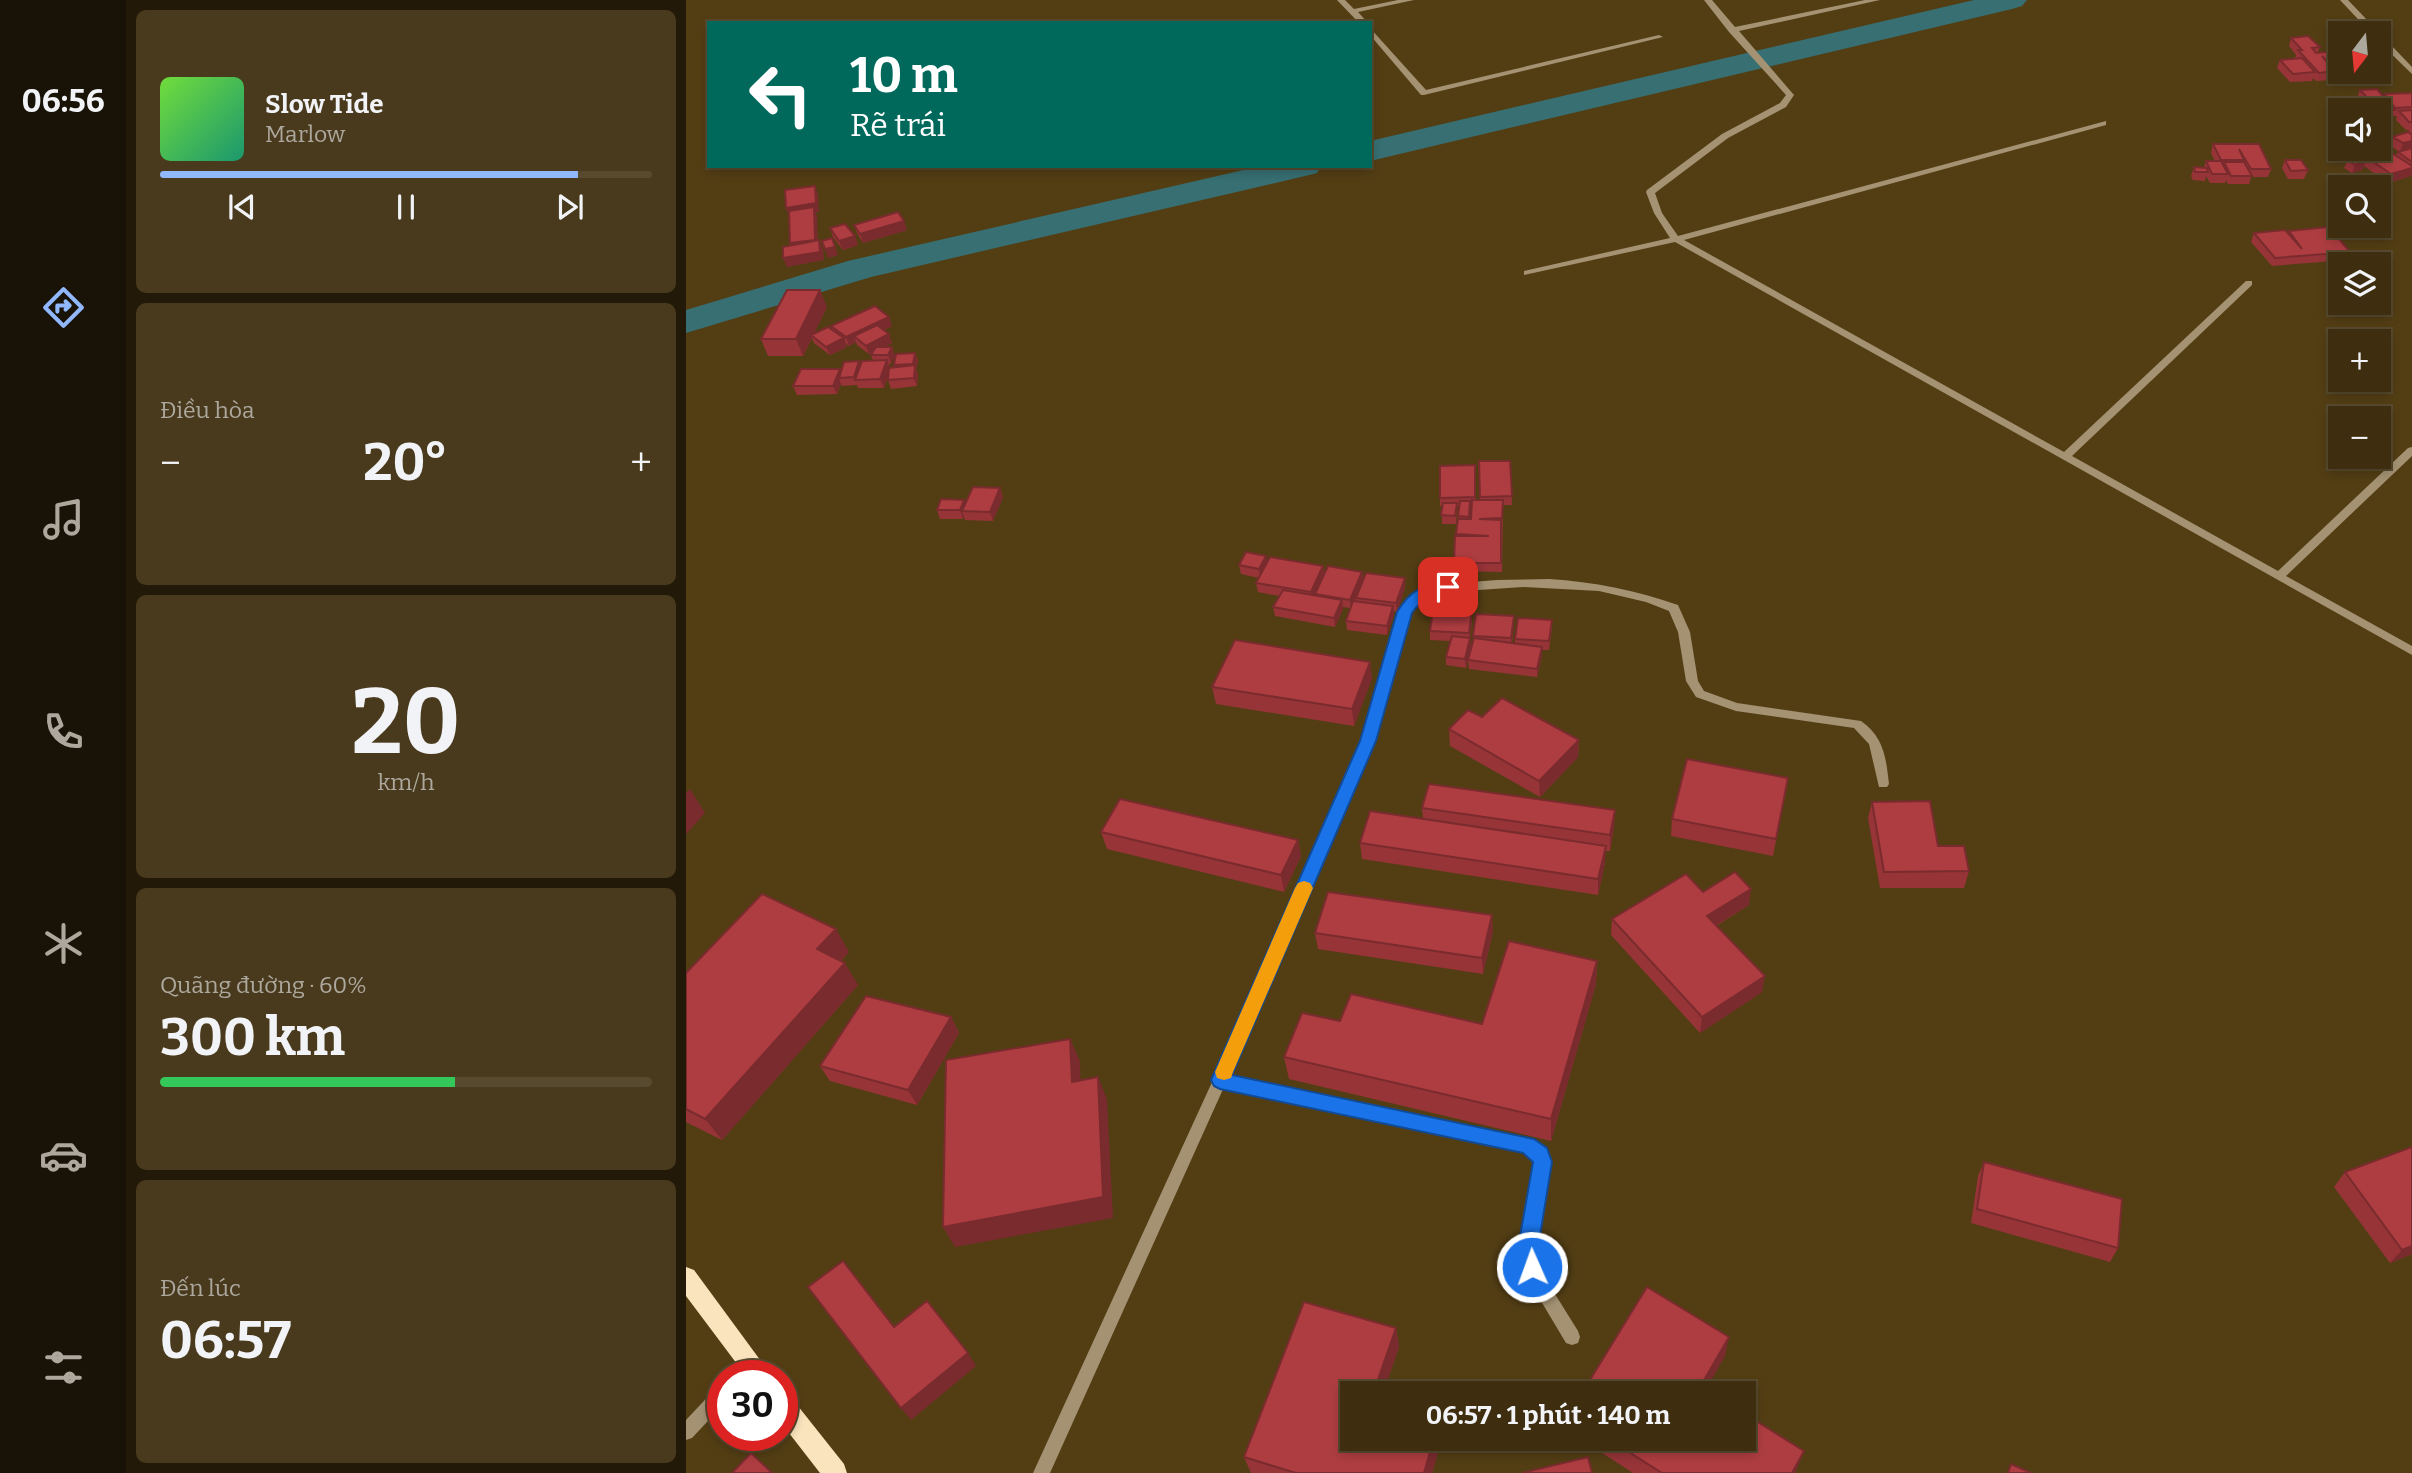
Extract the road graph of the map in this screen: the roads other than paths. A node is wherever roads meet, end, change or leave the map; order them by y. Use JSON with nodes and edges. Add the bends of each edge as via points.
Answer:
{"nodes":[{"id":1,"x":1341,"y":0,"type":"edge"},
{"id":2,"x":1410,"y":0,"type":"edge"},
{"id":3,"x":1708,"y":0,"type":"edge"},
{"id":4,"x":1876,"y":0,"type":"edge"},
{"id":5,"x":2344,"y":0,"type":"edge"},
{"id":6,"x":1353,"y":11,"type":"junction"},
{"id":7,"x":1362,"y":21,"type":"edge"},
{"id":8,"x":2364,"y":21,"type":"edge"},
{"id":9,"x":1732,"y":30,"type":"junction"},
{"id":10,"x":1372,"y":32,"type":"edge"},
{"id":11,"x":1659,"y":37,"type":"dead end"},
{"id":12,"x":2391,"y":50,"type":"edge"},
{"id":13,"x":2412,"y":72,"type":"edge"},
{"id":14,"x":2103,"y":123,"type":"dead end"},
{"id":15,"x":1676,"y":239,"type":"junction"},
{"id":16,"x":1527,"y":273,"type":"dead end"},
{"id":17,"x":2249,"y":283,"type":"dead end"},
{"id":18,"x":2412,"y":450,"type":"edge"},
{"id":19,"x":2065,"y":457,"type":"junction"},
{"id":20,"x":2279,"y":576,"type":"junction"},
{"id":21,"x":2412,"y":650,"type":"edge"},
{"id":22,"x":1883,"y":784,"type":"dead end"},
{"id":23,"x":1220,"y":1080,"type":"junction"},
{"id":24,"x":686,"y":1278,"type":"edge"},
{"id":25,"x":1572,"y":1337,"type":"dead end"},
{"id":26,"x":743,"y":1360,"type":"edge"},
{"id":27,"x":707,"y":1410,"type":"edge"},
{"id":28,"x":798,"y":1425,"type":"edge"},
{"id":29,"x":686,"y":1432,"type":"edge"},
{"id":30,"x":835,"y":1473,"type":"edge"},
{"id":31,"x":1041,"y":1473,"type":"edge"}],
"edges":[{"from":1,"to":6,"type":"street"},
{"from":2,"to":6,"type":"street"},
{"from":3,"to":9,"type":"street"},
{"from":4,"to":9,"type":"street"},
{"from":5,"to":8,"type":"street"},
{"from":6,"to":7,"type":"street"},
{"from":9,"to":15,"type":"street","via":[[1790,94],[1783,106],[1725,136],[1650,192]]},
{"from":10,"to":11,"type":"street","via":[[1424,93]]},
{"from":12,"to":13,"type":"street"},
{"from":14,"to":15,"type":"street"},
{"from":15,"to":16,"type":"street"},
{"from":15,"to":19,"type":"street"},
{"from":17,"to":19,"type":"street"},
{"from":18,"to":20,"type":"street"},
{"from":19,"to":20,"type":"street"},
{"from":20,"to":21,"type":"street"},
{"from":22,"to":23,"type":"street","via":[[1877,742],[1857,724],[1735,707],[1700,694],[1692,681],[1684,632],[1674,608],[1646,596],[1544,581],[1430,590],[1414,598],[1405,612],[1368,741]]},
{"from":23,"to":25,"type":"street","via":[[1528,1145],[1542,1162],[1528,1248],[1532,1267]]},
{"from":23,"to":31,"type":"street"},
{"from":24,"to":26,"type":"main road"},
{"from":27,"to":29,"type":"street"},
{"from":28,"to":30,"type":"main road"}]}
